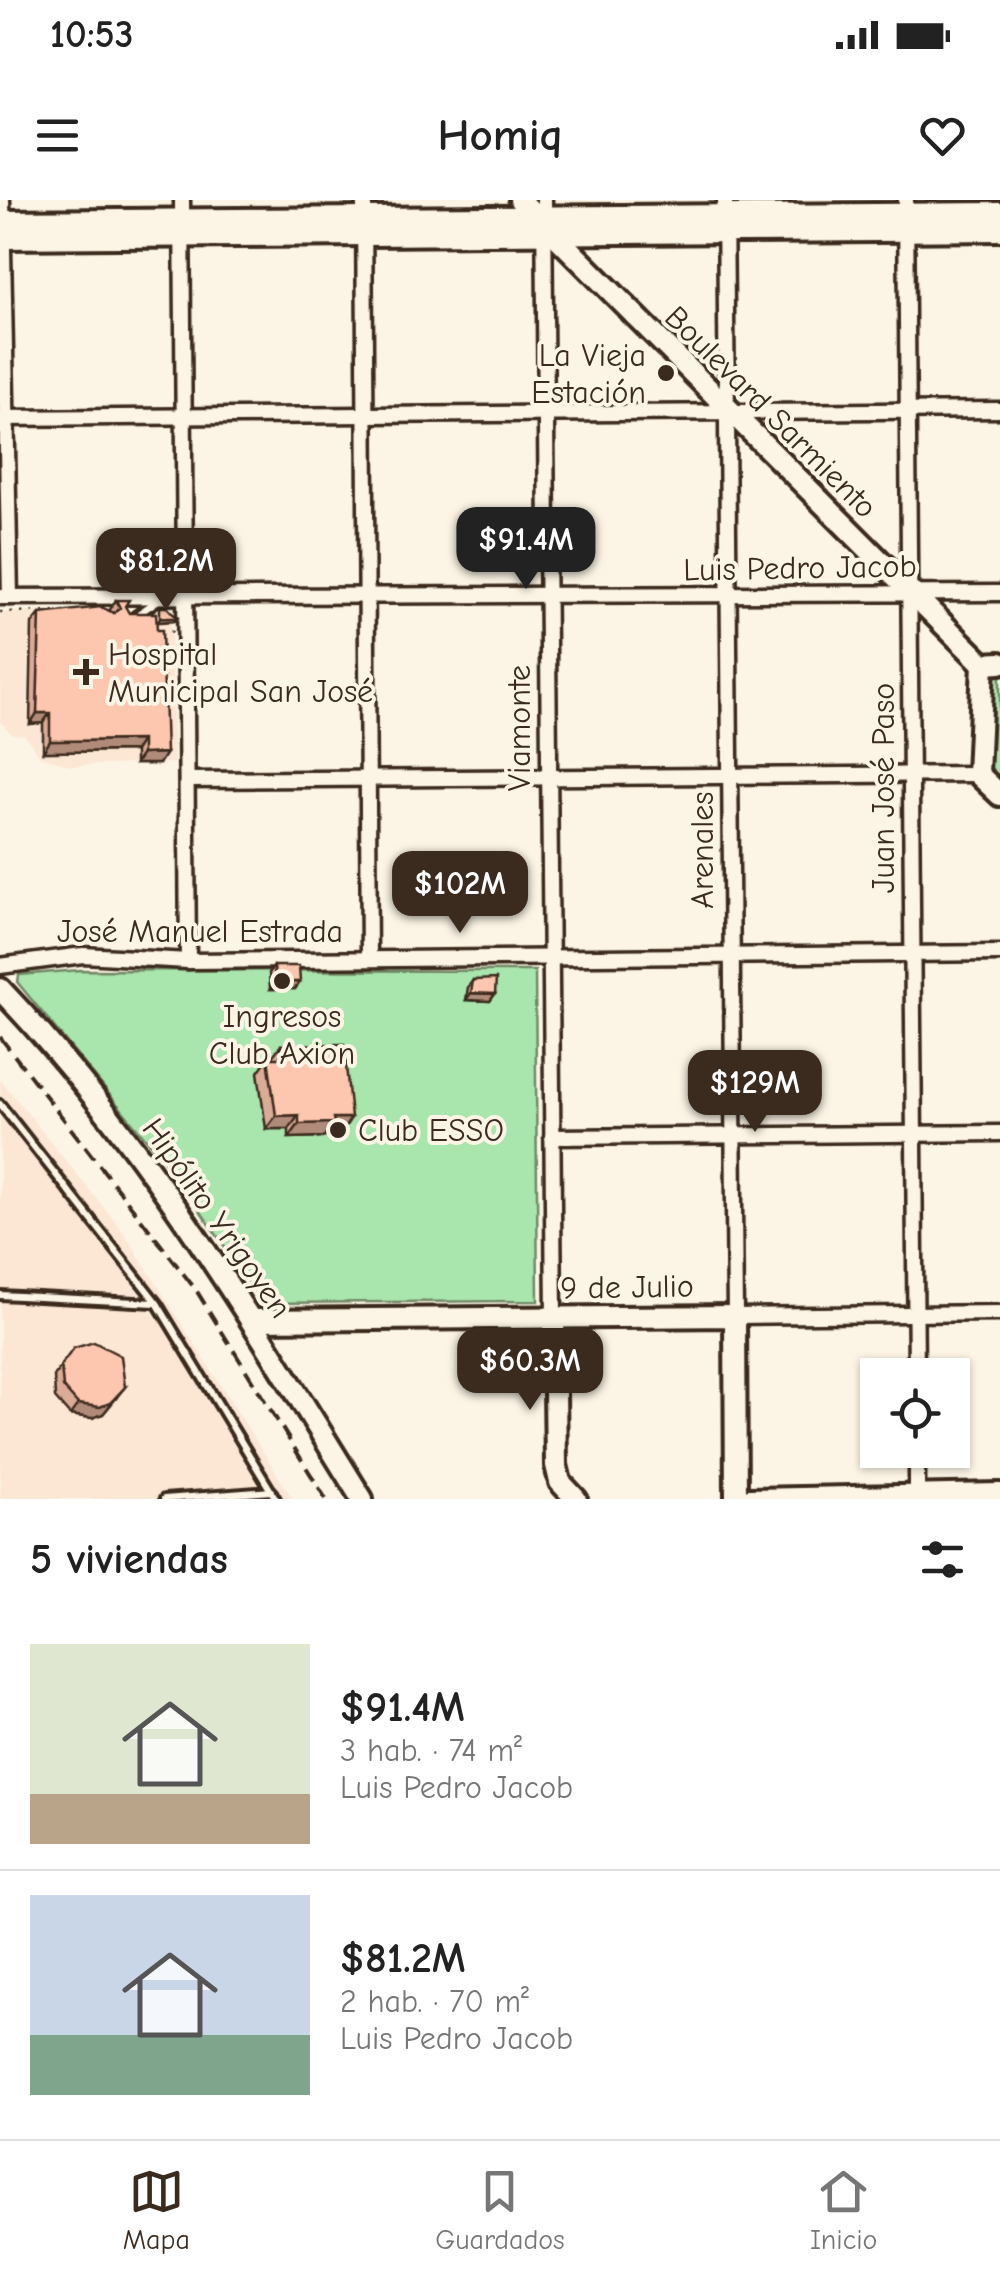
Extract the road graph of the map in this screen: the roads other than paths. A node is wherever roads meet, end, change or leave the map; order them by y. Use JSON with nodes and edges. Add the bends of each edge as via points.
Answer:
{"nodes":[{"id":1,"x":520,"y":200,"type":"edge"},
{"id":2,"x":1000,"y":213,"type":"edge"},
{"id":3,"x":906,"y":215,"type":"edge"},
{"id":4,"x":725,"y":216,"type":"edge"},
{"id":5,"x":364,"y":218,"type":"edge"},
{"id":6,"x":183,"y":219,"type":"edge"},
{"id":7,"x":544,"y":221,"type":"edge"},
{"id":8,"x":1,"y":224,"type":"edge"},
{"id":9,"x":1000,"y":230,"type":"edge"},
{"id":10,"x":1000,"y":410,"type":"edge"},
{"id":11,"x":908,"y":411,"type":"junction"},
{"id":12,"x":728,"y":412,"type":"junction"},
{"id":13,"x":546,"y":414,"type":"junction"},
{"id":14,"x":365,"y":415,"type":"junction"},
{"id":15,"x":184,"y":416,"type":"junction"},
{"id":16,"x":2,"y":418,"type":"edge"},
{"id":17,"x":1000,"y":593,"type":"edge"},
{"id":18,"x":910,"y":594,"type":"junction"},
{"id":19,"x":5,"y":596,"type":"edge"},
{"id":20,"x":74,"y":597,"type":"junction"},
{"id":21,"x":162,"y":597,"type":"junction"},
{"id":22,"x":185,"y":597,"type":"junction"},
{"id":23,"x":730,"y":597,"type":"junction"},
{"id":24,"x":366,"y":598,"type":"junction"},
{"id":25,"x":548,"y":598,"type":"junction"},
{"id":26,"x":94,"y":611,"type":"edge"},
{"id":27,"x":124,"y":617,"type":"edge"},
{"id":28,"x":991,"y":663,"type":"edge"},
{"id":29,"x":911,"y":772,"type":"junction"},
{"id":30,"x":731,"y":774,"type":"junction"},
{"id":31,"x":978,"y":774,"type":"junction"},
{"id":32,"x":549,"y":776,"type":"junction"},
{"id":33,"x":368,"y":778,"type":"junction"},
{"id":34,"x":186,"y":780,"type":"junction"},
{"id":35,"x":1000,"y":794,"type":"edge"},
{"id":36,"x":1000,"y":953,"type":"edge"},
{"id":37,"x":912,"y":954,"type":"junction"},
{"id":38,"x":732,"y":956,"type":"junction"},
{"id":39,"x":552,"y":957,"type":"junction"},
{"id":40,"x":369,"y":959,"type":"junction"},
{"id":41,"x":188,"y":961,"type":"junction"},
{"id":42,"x":0,"y":966,"type":"edge"},
{"id":43,"x":0,"y":989,"type":"edge"},
{"id":44,"x":0,"y":1104,"type":"edge"},
{"id":45,"x":1000,"y":1133,"type":"edge"},
{"id":46,"x":914,"y":1134,"type":"junction"},
{"id":47,"x":734,"y":1136,"type":"junction"},
{"id":48,"x":552,"y":1137,"type":"junction"},
{"id":49,"x":0,"y":1295,"type":"edge"},
{"id":50,"x":156,"y":1303,"type":"junction"},
{"id":51,"x":1000,"y":1313,"type":"edge"},
{"id":52,"x":915,"y":1314,"type":"junction"},
{"id":53,"x":734,"y":1316,"type":"junction"},
{"id":54,"x":554,"y":1317,"type":"junction"},
{"id":55,"x":255,"y":1320,"type":"junction"},
{"id":56,"x":916,"y":1358,"type":"edge"},
{"id":57,"x":916,"y":1468,"type":"edge"},
{"id":58,"x":1000,"y":1494,"type":"edge"},
{"id":59,"x":274,"y":1495,"type":"edge"},
{"id":60,"x":571,"y":1496,"type":"edge"},
{"id":61,"x":917,"y":1497,"type":"edge"},
{"id":62,"x":164,"y":1499,"type":"edge"},
{"id":63,"x":362,"y":1499,"type":"edge"},
{"id":64,"x":736,"y":1499,"type":"edge"},
{"id":65,"x":750,"y":1499,"type":"edge"}],
"edges":[{"from":1,"to":7,"type":"main road","name":"Boulevard Sarmiento"},
{"from":2,"to":3,"type":"main road"},
{"from":3,"to":4,"type":"main road"},
{"from":3,"to":9,"type":"main road"},
{"from":3,"to":11,"type":"street","name":"Juan José Paso"},
{"from":4,"to":7,"type":"main road"},
{"from":4,"to":12,"type":"street","name":"Arenales"},
{"from":5,"to":6,"type":"main road"},
{"from":5,"to":7,"type":"main road"},
{"from":5,"to":14,"type":"street"},
{"from":6,"to":8,"type":"main road"},
{"from":6,"to":15,"type":"street"},
{"from":7,"to":12,"type":"main road","name":"Boulevard Sarmiento"},
{"from":7,"to":13,"type":"street","name":"Viamonte"},
{"from":8,"to":16,"type":"street"},
{"from":10,"to":11,"type":"street"},
{"from":11,"to":12,"type":"street"},
{"from":11,"to":18,"type":"street","name":"Juan José Paso"},
{"from":12,"to":13,"type":"street"},
{"from":12,"to":18,"type":"main road","name":"Boulevard Sarmiento"},
{"from":12,"to":23,"type":"street","name":"Arenales"},
{"from":13,"to":14,"type":"street"},
{"from":13,"to":25,"type":"street","name":"Viamonte"},
{"from":14,"to":15,"type":"street"},
{"from":14,"to":24,"type":"street"},
{"from":15,"to":16,"type":"street"},
{"from":15,"to":22,"type":"street"},
{"from":16,"to":19,"type":"street"},
{"from":17,"to":18,"type":"street","name":"Luis Pedro Jacob"},
{"from":18,"to":23,"type":"street","name":"Luis Pedro Jacob"},
{"from":18,"to":28,"type":"main road","name":"Boulevard Sarmiento"},
{"from":18,"to":29,"type":"street","name":"Juan José Paso"},
{"from":19,"to":20,"type":"street","name":"Luis Pedro Jacob"},
{"from":20,"to":21,"type":"street","name":"Luis Pedro Jacob"},
{"from":20,"to":26,"type":"lane"},
{"from":21,"to":22,"type":"street","name":"Luis Pedro Jacob"},
{"from":21,"to":27,"type":"lane"},
{"from":22,"to":24,"type":"street","name":"Luis Pedro Jacob"},
{"from":22,"to":34,"type":"street"},
{"from":23,"to":25,"type":"street","name":"Luis Pedro Jacob"},
{"from":23,"to":30,"type":"street","name":"Arenales"},
{"from":24,"to":25,"type":"street","name":"Luis Pedro Jacob"},
{"from":24,"to":33,"type":"street"},
{"from":25,"to":32,"type":"street","name":"Viamonte"},
{"from":28,"to":31,"type":"main road","name":"Boulevard Sarmiento"},
{"from":29,"to":30,"type":"street"},
{"from":29,"to":31,"type":"street"},
{"from":29,"to":37,"type":"street","name":"Juan José Paso"},
{"from":30,"to":32,"type":"street"},
{"from":30,"to":38,"type":"street","name":"Arenales"},
{"from":31,"to":35,"type":"main road"},
{"from":32,"to":33,"type":"street"},
{"from":32,"to":39,"type":"street","name":"Viamonte"},
{"from":33,"to":34,"type":"street"},
{"from":33,"to":40,"type":"street"},
{"from":34,"to":41,"type":"street"},
{"from":36,"to":37,"type":"street","name":"José Manuel Estrada"},
{"from":37,"to":38,"type":"street","name":"José Manuel Estrada"},
{"from":37,"to":46,"type":"street","name":"Juan José Paso"},
{"from":38,"to":39,"type":"street","name":"José Manuel Estrada"},
{"from":38,"to":47,"type":"street","name":"Arenales"},
{"from":39,"to":40,"type":"street","name":"José Manuel Estrada"},
{"from":39,"to":48,"type":"street","name":"Viamonte"},
{"from":40,"to":41,"type":"street","name":"José Manuel Estrada"},
{"from":41,"to":42,"type":"street","name":"José Manuel Estrada","via":[[83,955]]},
{"from":43,"to":55,"type":"main road","name":"Hipólito Yrigoyen","via":[[144,1160]]},
{"from":44,"to":50,"type":"lane"},
{"from":45,"to":46,"type":"street"},
{"from":46,"to":47,"type":"street"},
{"from":46,"to":52,"type":"street","name":"Juan José Paso"},
{"from":47,"to":48,"type":"street"},
{"from":47,"to":53,"type":"street","name":"Arenales"},
{"from":48,"to":54,"type":"street","name":"Viamonte"},
{"from":49,"to":50,"type":"lane"},
{"from":50,"to":59,"type":"lane"},
{"from":51,"to":52,"type":"street","name":"9 de Julio"},
{"from":52,"to":53,"type":"street","name":"9 de Julio"},
{"from":52,"to":56,"type":"street","name":"Juan José Paso"},
{"from":53,"to":54,"type":"main road","name":"9 de Julio"},
{"from":53,"to":64,"type":"main road","name":"Arenales"},
{"from":54,"to":55,"type":"main road","name":"9 de Julio"},
{"from":54,"to":60,"type":"main road","name":"Viamonte","via":[[556,1464]]},
{"from":55,"to":63,"type":"main road","name":"Hipólito Yrigoyen"},
{"from":57,"to":61,"type":"street"},
{"from":58,"to":61,"type":"main road"},
{"from":59,"to":62,"type":"lane"},
{"from":61,"to":65,"type":"main road"}]}
